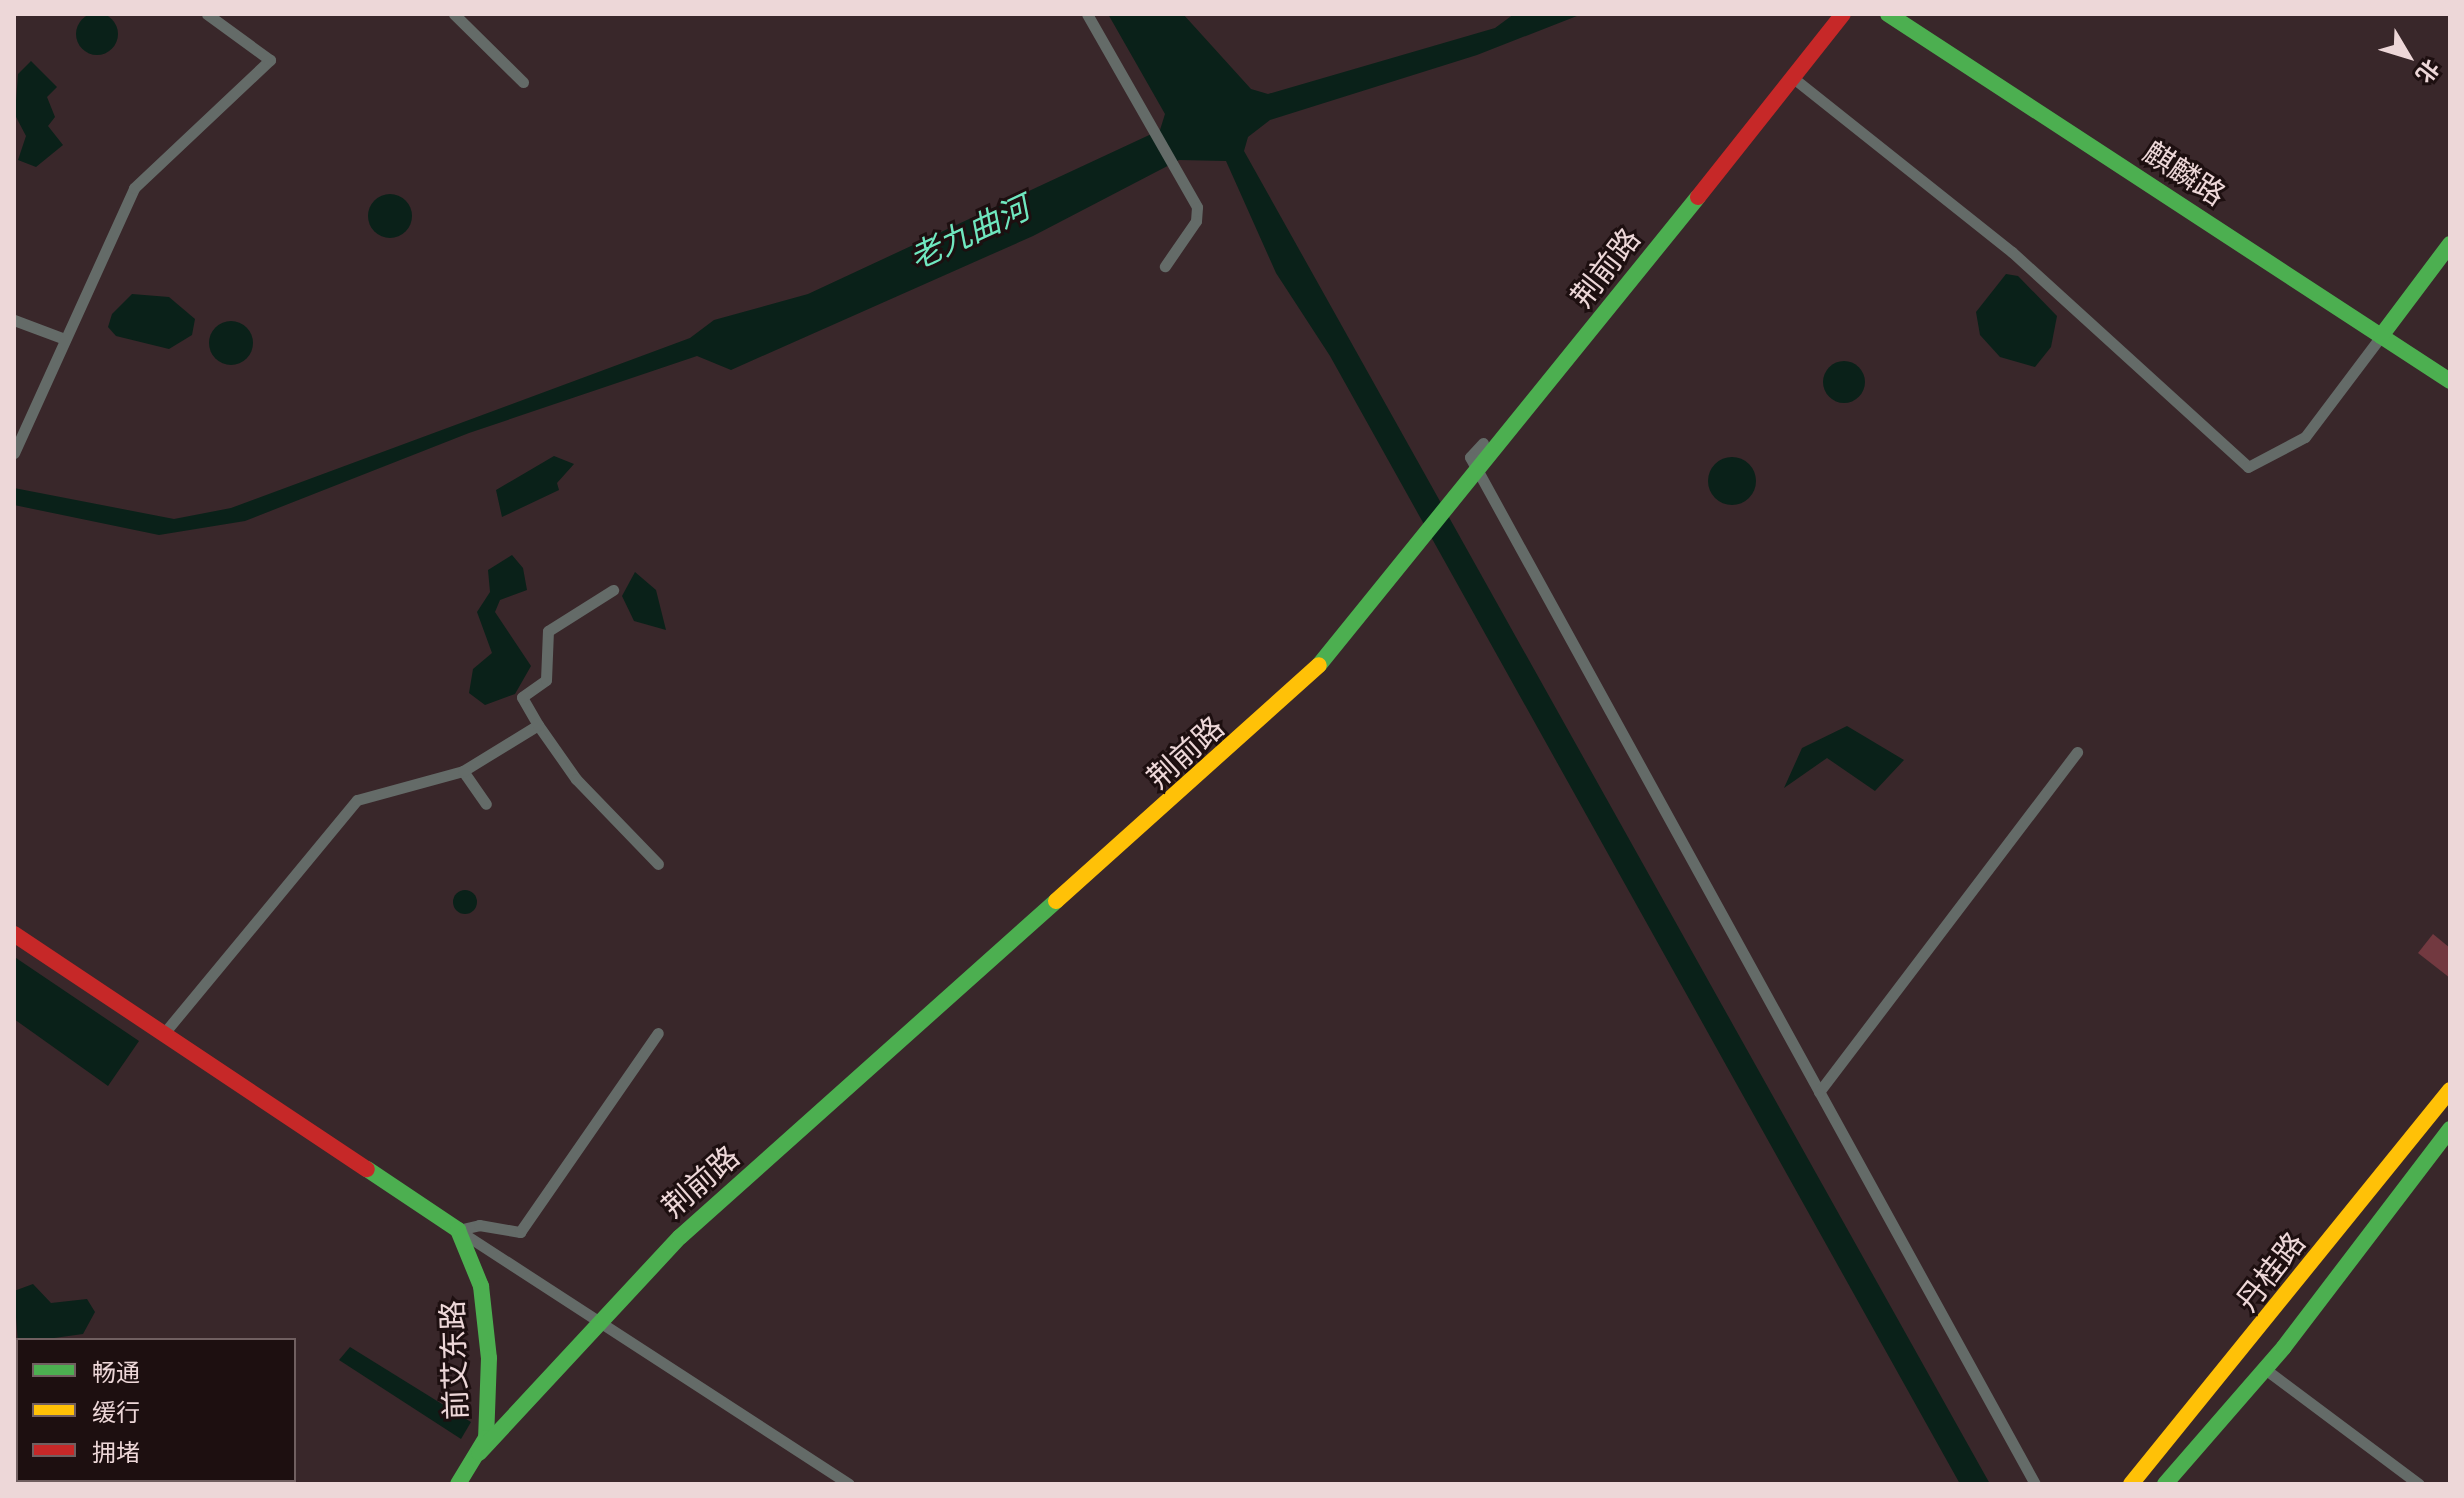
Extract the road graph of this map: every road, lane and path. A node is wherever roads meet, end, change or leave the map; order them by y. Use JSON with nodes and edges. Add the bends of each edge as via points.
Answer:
{"nodes":[{"id":1,"x":207,"y":14,"type":"edge"},
{"id":2,"x":454,"y":14,"type":"edge"},
{"id":3,"x":1087,"y":14,"type":"edge"},
{"id":4,"x":1843,"y":14,"type":"edge"},
{"id":5,"x":1888,"y":14,"type":"edge"},
{"id":6,"x":1797,"y":81,"type":"dead end"},
{"id":7,"x":523,"y":82,"type":"dead end"},
{"id":8,"x":2450,"y":244,"type":"edge"},
{"id":9,"x":1165,"y":266,"type":"dead end"},
{"id":10,"x":14,"y":320,"type":"edge"},
{"id":11,"x":2381,"y":336,"type":"junction"},
{"id":12,"x":62,"y":338,"type":"junction"},
{"id":13,"x":2450,"y":381,"type":"edge"},
{"id":14,"x":1483,"y":443,"type":"dead end"},
{"id":15,"x":14,"y":453,"type":"edge"},
{"id":16,"x":1479,"y":473,"type":"junction"},
{"id":17,"x":613,"y":590,"type":"dead end"},
{"id":18,"x":538,"y":725,"type":"junction"},
{"id":19,"x":2077,"y":752,"type":"dead end"},
{"id":20,"x":463,"y":771,"type":"junction"},
{"id":21,"x":486,"y":804,"type":"dead end"},
{"id":22,"x":658,"y":864,"type":"dead end"},
{"id":23,"x":14,"y":934,"type":"edge"},
{"id":24,"x":165,"y":1032,"type":"junction"},
{"id":25,"x":658,"y":1033,"type":"dead end"},
{"id":26,"x":2450,"y":1090,"type":"edge"},
{"id":27,"x":1819,"y":1092,"type":"junction"},
{"id":28,"x":2450,"y":1129,"type":"edge"},
{"id":29,"x":458,"y":1230,"type":"junction"},
{"id":30,"x":599,"y":1321,"type":"junction"},
{"id":31,"x":2265,"y":1369,"type":"junction"},
{"id":32,"x":479,"y":1453,"type":"junction"},
{"id":33,"x":458,"y":1484,"type":"edge"},
{"id":34,"x":849,"y":1484,"type":"edge"},
{"id":35,"x":2035,"y":1484,"type":"edge"},
{"id":36,"x":2131,"y":1484,"type":"edge"},
{"id":37,"x":2165,"y":1484,"type":"edge"},
{"id":38,"x":2419,"y":1484,"type":"edge"}],
"edges":[{"from":1,"to":12,"type":"street","via":[[270,60],[134,188]]},
{"from":2,"to":7,"type":"street"},
{"from":3,"to":9,"type":"street","via":[[1177,166],[1196,221]]},
{"from":4,"to":16,"type":"street","name":"荆前路"},
{"from":5,"to":11,"type":"street","name":"麒麟路"},
{"from":6,"to":11,"type":"street","via":[[2012,252],[2248,467],[2305,437]]},
{"from":8,"to":11,"type":"street"},
{"from":10,"to":12,"type":"street"},
{"from":11,"to":13,"type":"street","name":"麒麟路"},
{"from":12,"to":15,"type":"street"},
{"from":14,"to":16,"type":"street","via":[[1470,457]]},
{"from":16,"to":27,"type":"street"},
{"from":16,"to":30,"type":"street","name":"荆前路","via":[[1377,602],[1299,689],[680,1237]]},
{"from":17,"to":18,"type":"street","via":[[548,631],[546,680],[522,697]]},
{"from":18,"to":20,"type":"street"},
{"from":18,"to":22,"type":"street","via":[[583,787]]},
{"from":19,"to":27,"type":"street"},
{"from":20,"to":21,"type":"street"},
{"from":20,"to":24,"type":"street","via":[[357,800]]},
{"from":23,"to":24,"type":"street"},
{"from":24,"to":29,"type":"street"},
{"from":25,"to":29,"type":"street","via":[[520,1232],[479,1225]]},
{"from":26,"to":36,"type":"street","name":"丹桂路"},
{"from":27,"to":35,"type":"street"},
{"from":28,"to":31,"type":"street","name":"丹桂路"},
{"from":29,"to":30,"type":"street"},
{"from":29,"to":32,"type":"street","name":"前艾东路","via":[[488,1321],[488,1413]]},
{"from":30,"to":32,"type":"street","name":"荆前路"},
{"from":30,"to":34,"type":"street"},
{"from":31,"to":37,"type":"street","name":"丹桂路"},
{"from":31,"to":38,"type":"street"},
{"from":32,"to":33,"type":"street","name":"前艾东路"}]}
